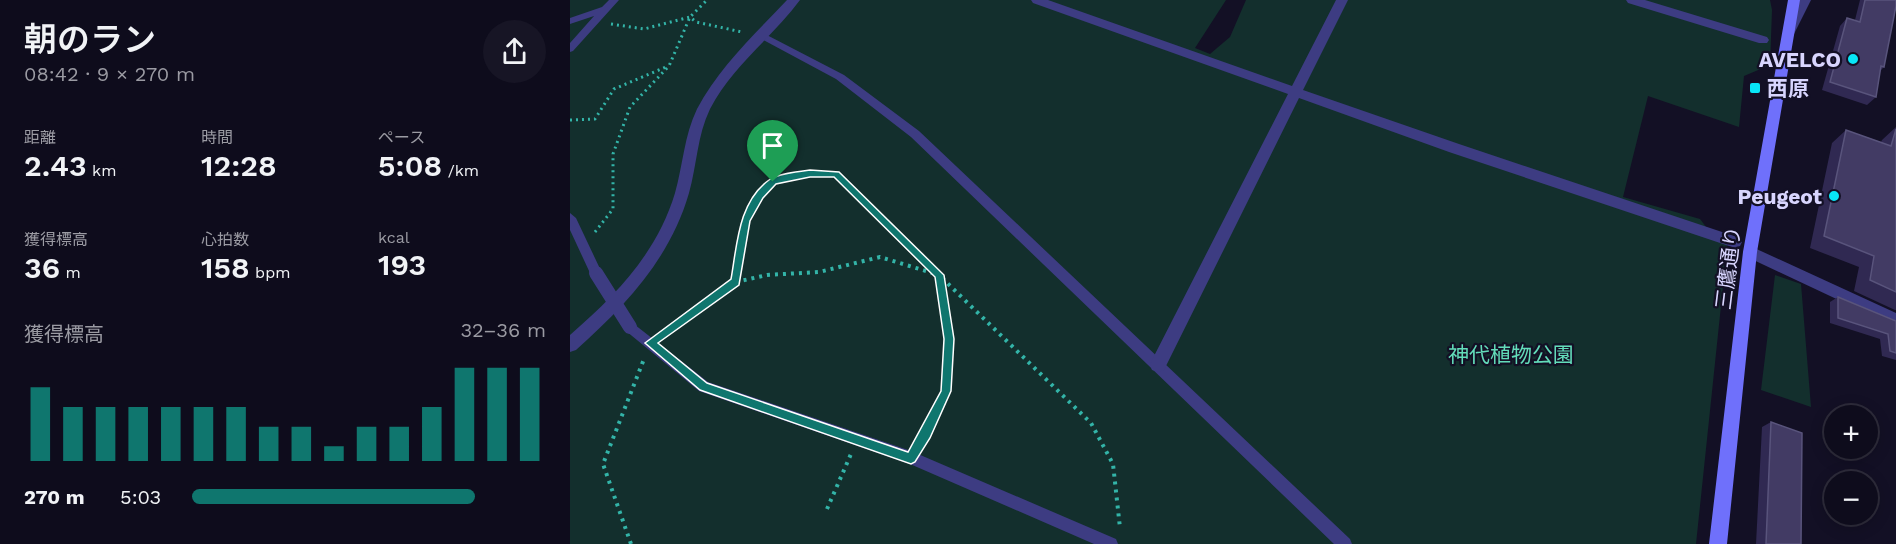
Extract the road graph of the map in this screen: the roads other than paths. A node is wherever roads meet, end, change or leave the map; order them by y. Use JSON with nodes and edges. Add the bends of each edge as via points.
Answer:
{"nodes":[{"id":1,"x":614,"y":0,"type":"edge"},
{"id":2,"x":794,"y":0,"type":"edge"},
{"id":3,"x":1037,"y":0,"type":"edge"},
{"id":4,"x":1342,"y":0,"type":"edge"},
{"id":5,"x":1632,"y":0,"type":"edge"},
{"id":6,"x":1794,"y":0,"type":"edge"},
{"id":7,"x":1805,"y":0,"type":"edge"},
{"id":8,"x":604,"y":10,"type":"junction"},
{"id":9,"x":570,"y":21,"type":"edge"},
{"id":10,"x":1789,"y":33,"type":"junction"},
{"id":11,"x":761,"y":35,"type":"junction"},
{"id":12,"x":1763,"y":40,"type":"dead end"},
{"id":13,"x":570,"y":49,"type":"edge"},
{"id":14,"x":1294,"y":91,"type":"junction"},
{"id":15,"x":570,"y":218,"type":"edge"},
{"id":16,"x":1735,"y":242,"type":"dead end"},
{"id":17,"x":1750,"y":252,"type":"junction"},
{"id":18,"x":1896,"y":320,"type":"edge"},
{"id":19,"x":570,"y":345,"type":"edge"},
{"id":20,"x":1158,"y":365,"type":"junction"},
{"id":21,"x":1111,"y":544,"type":"edge"},
{"id":22,"x":1345,"y":544,"type":"edge"},
{"id":23,"x":1718,"y":544,"type":"edge"}],
"edges":[{"from":1,"to":8,"type":"lane"},
{"from":2,"to":11,"type":"street"},
{"from":3,"to":14,"type":"street"},
{"from":4,"to":14,"type":"street"},
{"from":5,"to":12,"type":"street"},
{"from":6,"to":10,"type":"main road","name":"三鷹通り"},
{"from":7,"to":10,"type":"street"},
{"from":8,"to":9,"type":"lane"},
{"from":8,"to":13,"type":"lane"},
{"from":10,"to":17,"type":"main road","name":"三鷹通り"},
{"from":11,"to":19,"type":"street","via":[[726,75],[704,109],[692,141],[677,208],[653,257],[633,287]]},
{"from":11,"to":20,"type":"lane","via":[[840,77],[915,134]]},
{"from":14,"to":16,"type":"street"},
{"from":14,"to":20,"type":"street"},
{"from":15,"to":21,"type":"lane","bridge":true,"via":[[596,273],[630,327],[704,387],[911,458]]},
{"from":17,"to":18,"type":"street"},
{"from":17,"to":23,"type":"main road","name":"三鷹通り"},
{"from":20,"to":22,"type":"lane"}]}
